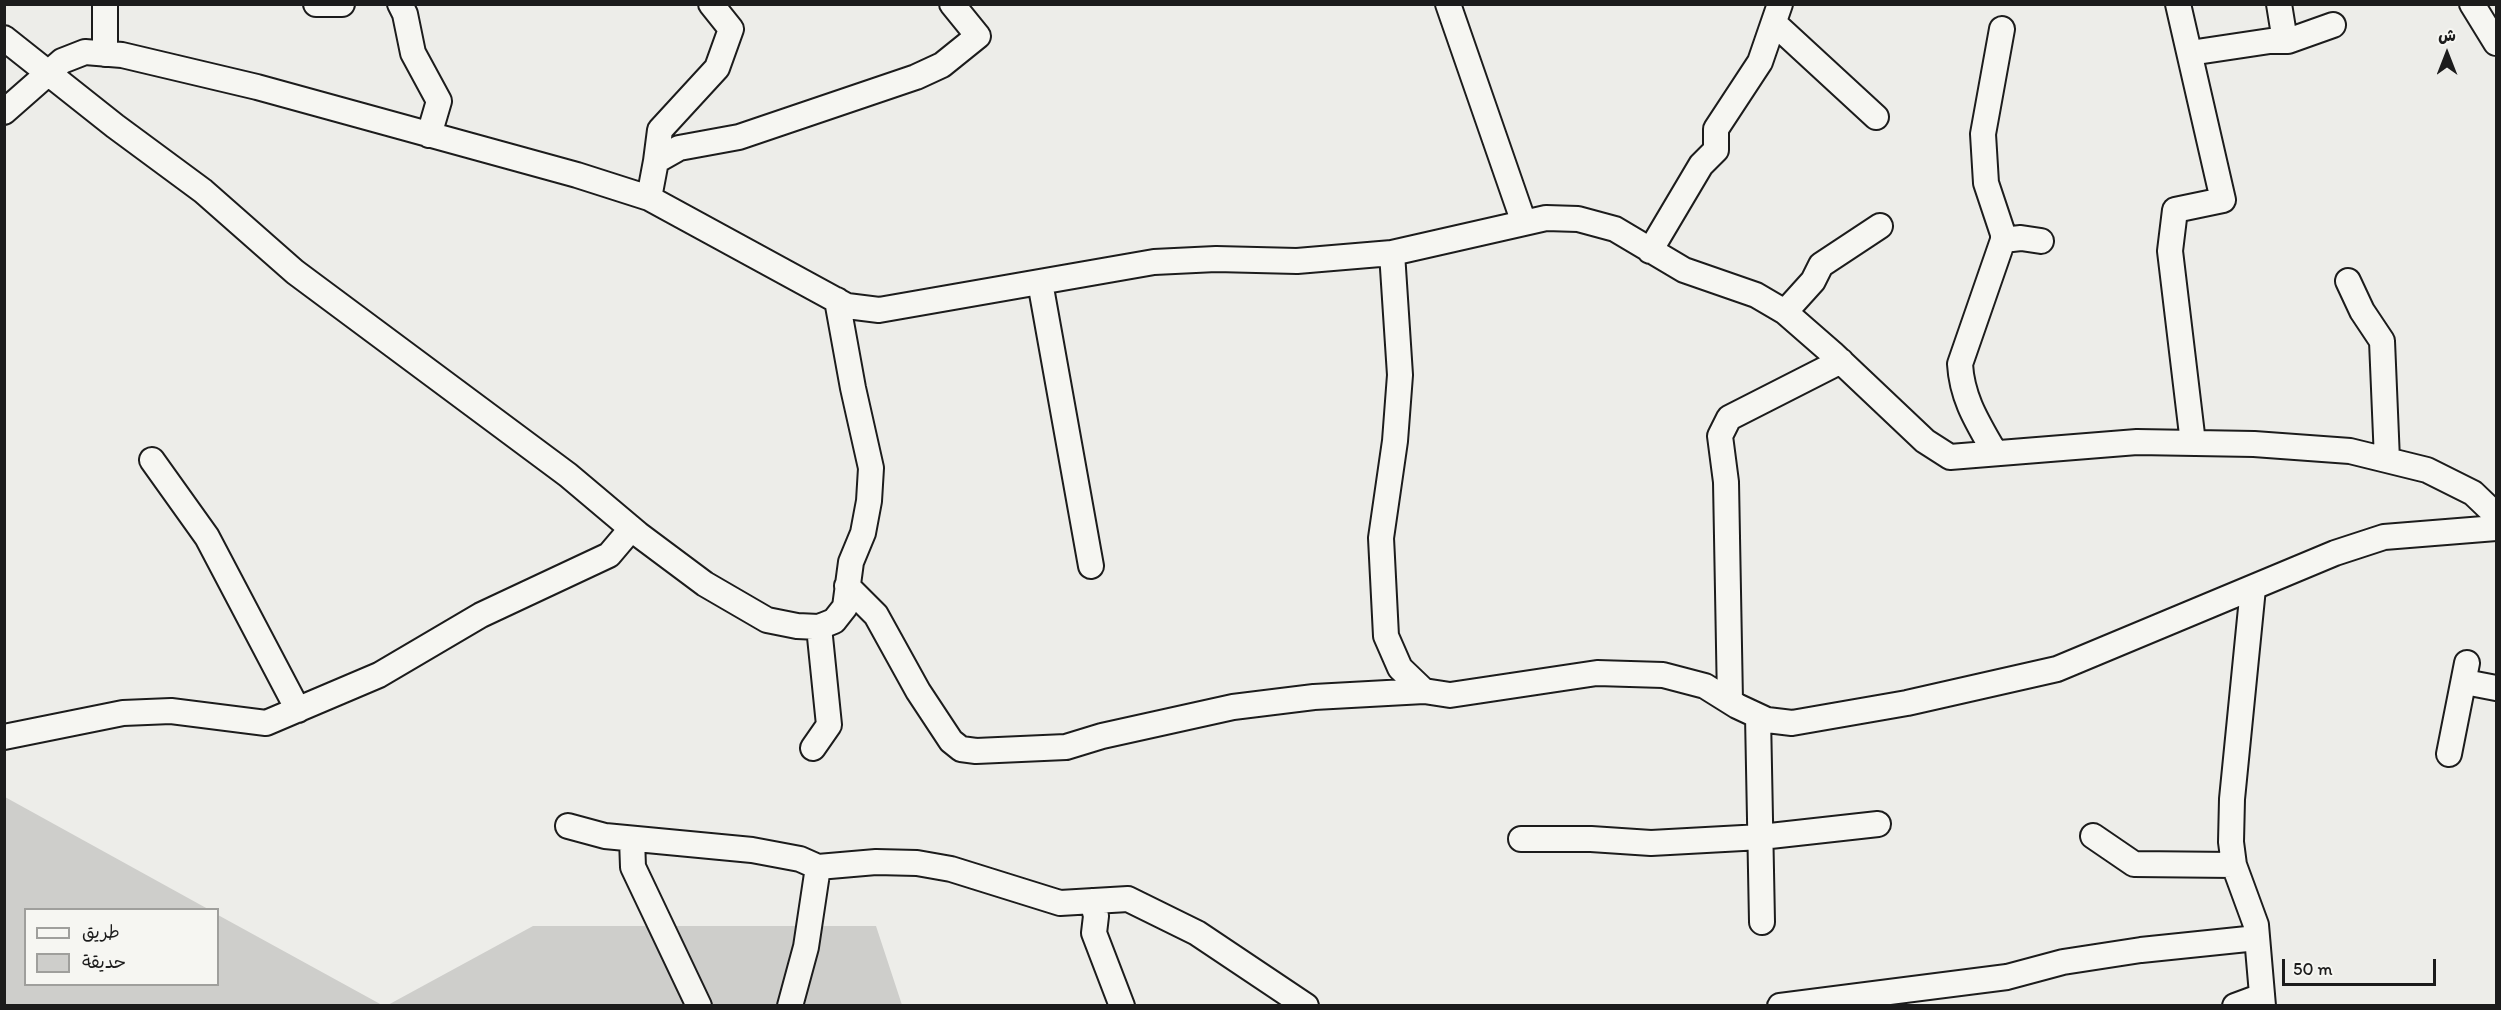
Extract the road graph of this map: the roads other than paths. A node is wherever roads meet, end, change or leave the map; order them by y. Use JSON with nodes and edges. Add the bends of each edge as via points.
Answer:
{"nodes":[{"id":1,"x":105,"y":4,"type":"edge"},
{"id":2,"x":316,"y":4,"type":"edge"},
{"id":3,"x":342,"y":4,"type":"edge"},
{"id":4,"x":400,"y":4,"type":"edge"},
{"id":5,"x":711,"y":4,"type":"edge"},
{"id":6,"x":952,"y":4,"type":"edge"},
{"id":7,"x":1448,"y":4,"type":"edge"},
{"id":8,"x":2178,"y":4,"type":"edge"},
{"id":9,"x":2279,"y":4,"type":"edge"},
{"id":10,"x":2472,"y":4,"type":"edge"},
{"id":11,"x":1777,"y":14,"type":"edge"},
{"id":12,"x":2333,"y":25,"type":"dead end"},
{"id":13,"x":2002,"y":30,"type":"dead end"},
{"id":14,"x":4,"y":38,"type":"edge"},
{"id":15,"x":2285,"y":41,"type":"junction"},
{"id":16,"x":2496,"y":43,"type":"edge"},
{"id":17,"x":2190,"y":53,"type":"junction"},
{"id":18,"x":105,"y":54,"type":"junction"},
{"id":19,"x":50,"y":72,"type":"junction"},
{"id":20,"x":4,"y":112,"type":"edge"},
{"id":21,"x":1876,"y":117,"type":"dead end"},
{"id":22,"x":429,"y":135,"type":"junction"},
{"id":23,"x":656,"y":161,"type":"junction"},
{"id":24,"x":649,"y":198,"type":"junction"},
{"id":25,"x":1524,"y":223,"type":"junction"},
{"id":26,"x":1880,"y":226,"type":"dead end"},
{"id":27,"x":2003,"y":240,"type":"junction"},
{"id":28,"x":2041,"y":241,"type":"dead end"},
{"id":29,"x":1650,"y":250,"type":"junction"},
{"id":30,"x":1392,"y":253,"type":"junction"},
{"id":31,"x":2349,"y":281,"type":"dead end"},
{"id":32,"x":1040,"y":282,"type":"junction"},
{"id":33,"x":837,"y":300,"type":"junction"},
{"id":34,"x":1785,"y":312,"type":"junction"},
{"id":35,"x":1841,"y":361,"type":"junction"},
{"id":36,"x":2193,"y":443,"type":"junction"},
{"id":37,"x":1995,"y":453,"type":"junction"},
{"id":38,"x":153,"y":460,"type":"dead end"},
{"id":39,"x":2387,"y":460,"type":"junction"},
{"id":40,"x":2496,"y":515,"type":"edge"},
{"id":41,"x":2496,"y":528,"type":"edge"},
{"id":42,"x":631,"y":529,"type":"junction"},
{"id":43,"x":1091,"y":566,"type":"dead end"},
{"id":44,"x":848,"y":586,"type":"junction"},
{"id":45,"x":2253,"y":588,"type":"junction"},
{"id":46,"x":819,"y":627,"type":"junction"},
{"id":47,"x":2496,"y":688,"type":"edge"},
{"id":48,"x":1424,"y":691,"type":"junction"},
{"id":49,"x":1730,"y":701,"type":"junction"},
{"id":50,"x":298,"y":710,"type":"junction"},
{"id":51,"x":1758,"y":716,"type":"junction"},
{"id":52,"x":4,"y":737,"type":"edge"},
{"id":53,"x":813,"y":748,"type":"dead end"},
{"id":54,"x":2449,"y":754,"type":"dead end"},
{"id":55,"x":1878,"y":824,"type":"dead end"},
{"id":56,"x":568,"y":826,"type":"dead end"},
{"id":57,"x":2093,"y":836,"type":"dead end"},
{"id":58,"x":1761,"y":837,"type":"junction"},
{"id":59,"x":632,"y":838,"type":"junction"},
{"id":60,"x":1521,"y":839,"type":"dead end"},
{"id":61,"x":2234,"y":865,"type":"junction"},
{"id":62,"x":818,"y":867,"type":"junction"},
{"id":63,"x":1092,"y":901,"type":"junction"},
{"id":64,"x":1762,"y":922,"type":"dead end"},
{"id":65,"x":2257,"y":938,"type":"junction"},
{"id":66,"x":2263,"y":1001,"type":"edge"},
{"id":67,"x":699,"y":1005,"type":"edge"},
{"id":68,"x":790,"y":1005,"type":"edge"},
{"id":69,"x":1122,"y":1005,"type":"edge"},
{"id":70,"x":1306,"y":1005,"type":"edge"},
{"id":71,"x":1780,"y":1005,"type":"edge"},
{"id":72,"x":2235,"y":1005,"type":"edge"}],
"edges":[{"from":1,"to":18,"type":"street"},
{"from":2,"to":3,"type":"street"},
{"from":4,"to":22,"type":"street","via":[[413,53],[439,101]]},
{"from":5,"to":23,"type":"street","via":[[731,30],[728,44],[717,68],[660,130]]},
{"from":6,"to":23,"type":"street","via":[[978,36],[942,65],[739,137],[679,148]]},
{"from":7,"to":25,"type":"street"},
{"from":8,"to":17,"type":"street"},
{"from":9,"to":15,"type":"street"},
{"from":10,"to":16,"type":"street"},
{"from":11,"to":21,"type":"street"},
{"from":11,"to":29,"type":"street","via":[[1760,62],[1716,129],[1716,150],[1701,165]]},
{"from":12,"to":15,"type":"street"},
{"from":13,"to":27,"type":"street","via":[[1983,134],[1986,183]]},
{"from":14,"to":19,"type":"street"},
{"from":15,"to":17,"type":"street"},
{"from":17,"to":36,"type":"street","via":[[2223,200],[2175,210],[2170,251]]},
{"from":18,"to":19,"type":"street","via":[[85,52],[62,61]]},
{"from":18,"to":22,"type":"street","via":[[257,87]]},
{"from":19,"to":20,"type":"street"},
{"from":19,"to":42,"type":"street","via":[[203,191],[295,272],[568,475]]},
{"from":22,"to":24,"type":"street"},
{"from":23,"to":24,"type":"street"},
{"from":24,"to":33,"type":"street"},
{"from":25,"to":29,"type":"street","via":[[1546,218],[1578,219],[1615,229]]},
{"from":25,"to":30,"type":"street"},
{"from":26,"to":34,"type":"street","via":[[1821,265],[1813,281]]},
{"from":27,"to":28,"type":"street"},
{"from":27,"to":37,"type":"street","via":[[1960,364],[1969,408]]},
{"from":29,"to":34,"type":"street","via":[[1684,270],[1756,295]]},
{"from":30,"to":32,"type":"street","via":[[1297,261],[1154,262]]},
{"from":30,"to":48,"type":"street","via":[[1400,375],[1381,538],[1386,636],[1400,668]]},
{"from":31,"to":39,"type":"street","via":[[2362,311],[2382,341]]},
{"from":32,"to":33,"type":"street","via":[[879,310],[847,306]]},
{"from":32,"to":43,"type":"street"},
{"from":33,"to":44,"type":"street","via":[[871,468],[863,533],[851,562]]},
{"from":34,"to":35,"type":"street"},
{"from":35,"to":37,"type":"street","via":[[1925,441],[1950,457]]},
{"from":35,"to":49,"type":"street","via":[[1729,418],[1720,436],[1726,482]]},
{"from":36,"to":37,"type":"street","via":[[2137,442]]},
{"from":36,"to":39,"type":"street","via":[[2350,451]]},
{"from":38,"to":50,"type":"street","via":[[207,537]]},
{"from":39,"to":40,"type":"street","via":[[2427,470],[2473,493]]},
{"from":41,"to":45,"type":"street","via":[[2384,537]]},
{"from":42,"to":46,"type":"street","via":[[705,584],[767,620]]},
{"from":42,"to":50,"type":"street","via":[[609,555],[481,615],[379,675]]},
{"from":44,"to":46,"type":"street","via":[[845,607],[834,621]]},
{"from":44,"to":48,"type":"street","via":[[876,615],[951,741],[961,749],[976,752],[1066,747],[1233,707],[1314,697]]},
{"from":45,"to":51,"type":"street","via":[[2057,669],[1908,703],[1792,723]]},
{"from":45,"to":61,"type":"street","via":[[2232,799]]},
{"from":46,"to":53,"type":"street","via":[[829,725]]},
{"from":47,"to":54,"type":"street","via":[[2466,672]]},
{"from":48,"to":49,"type":"street","via":[[1450,695],[1597,672],[1663,675],[1705,686]]},
{"from":49,"to":51,"type":"street"},
{"from":50,"to":52,"type":"street","via":[[266,723],[171,711],[123,713]]},
{"from":51,"to":58,"type":"street"},
{"from":55,"to":58,"type":"street"},
{"from":56,"to":59,"type":"street","via":[[605,836]]},
{"from":57,"to":61,"type":"street","via":[[2134,864]]},
{"from":58,"to":60,"type":"street","via":[[1651,843]]},
{"from":58,"to":64,"type":"street"},
{"from":59,"to":62,"type":"street","via":[[752,849]]},
{"from":59,"to":67,"type":"street","via":[[633,867]]},
{"from":61,"to":65,"type":"street"},
{"from":62,"to":63,"type":"street","via":[[917,863],[951,869],[1060,903]]},
{"from":62,"to":68,"type":"street","via":[[806,947]]},
{"from":63,"to":69,"type":"street","via":[[1096,916],[1094,933]]},
{"from":63,"to":70,"type":"street","via":[[1128,899],[1197,933]]},
{"from":65,"to":66,"type":"street"},
{"from":65,"to":71,"type":"street","via":[[2141,950],[2063,962],[2007,977]]},
{"from":66,"to":72,"type":"street"}]}
